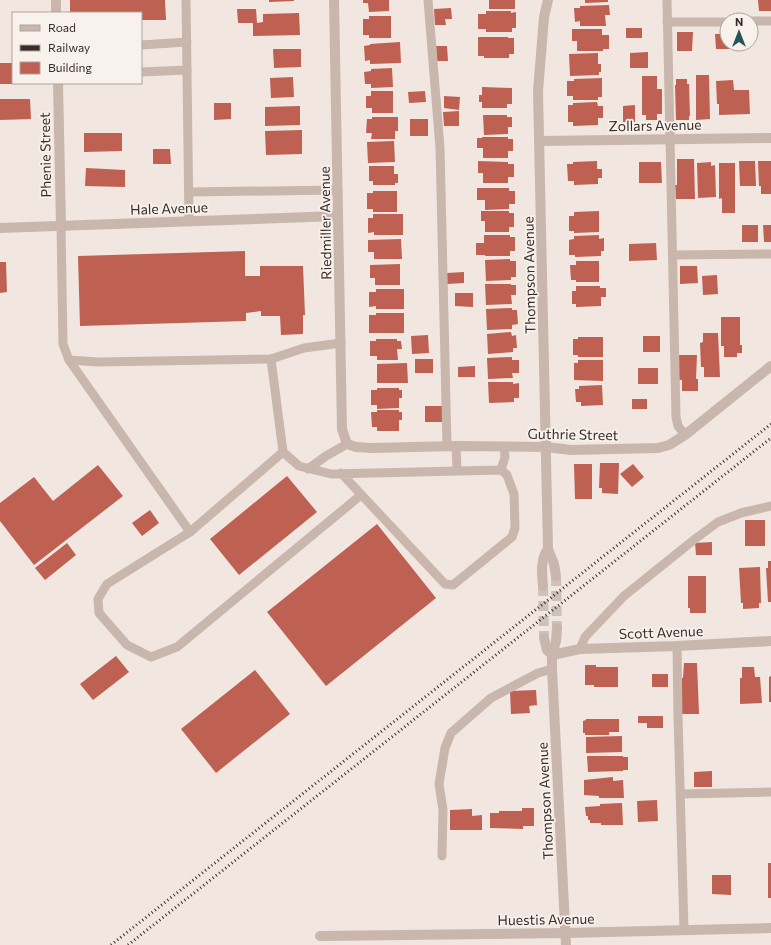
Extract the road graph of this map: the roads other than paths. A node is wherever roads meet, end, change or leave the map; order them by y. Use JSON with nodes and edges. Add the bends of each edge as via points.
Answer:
{"nodes":[{"id":1,"x":56,"y":0,"type":"edge"},
{"id":2,"x":186,"y":0,"type":"edge"},
{"id":3,"x":334,"y":0,"type":"edge"},
{"id":4,"x":428,"y":0,"type":"edge"},
{"id":5,"x":548,"y":0,"type":"edge"},
{"id":6,"x":667,"y":0,"type":"edge"},
{"id":7,"x":56,"y":12,"type":"edge"},
{"id":8,"x":759,"y":21,"type":"edge"},
{"id":9,"x":771,"y":21,"type":"edge"},
{"id":10,"x":667,"y":22,"type":"junction"},
{"id":11,"x":719,"y":22,"type":"edge"},
{"id":12,"x":187,"y":42,"type":"junction"},
{"id":13,"x":142,"y":45,"type":"edge"},
{"id":14,"x":187,"y":70,"type":"junction"},
{"id":15,"x":142,"y":72,"type":"edge"},
{"id":16,"x":58,"y":84,"type":"edge"},
{"id":17,"x":771,"y":138,"type":"edge"},
{"id":18,"x":670,"y":139,"type":"junction"},
{"id":19,"x":540,"y":141,"type":"junction"},
{"id":20,"x":338,"y":190,"type":"junction"},
{"id":21,"x":189,"y":192,"type":"junction"},
{"id":22,"x":338,"y":216,"type":"junction"},
{"id":23,"x":189,"y":221,"type":"junction"},
{"id":24,"x":61,"y":226,"type":"junction"},
{"id":25,"x":0,"y":228,"type":"edge"},
{"id":26,"x":771,"y":254,"type":"edge"},
{"id":27,"x":673,"y":255,"type":"junction"},
{"id":28,"x":341,"y":343,"type":"junction"},
{"id":29,"x":271,"y":359,"type":"junction"},
{"id":30,"x":70,"y":360,"type":"junction"},
{"id":31,"x":771,"y":366,"type":"edge"},
{"id":32,"x":685,"y":435,"type":"junction"},
{"id":33,"x":347,"y":444,"type":"junction"},
{"id":34,"x":452,"y":446,"type":"junction"},
{"id":35,"x":504,"y":446,"type":"junction"},
{"id":36,"x":546,"y":447,"type":"junction"},
{"id":37,"x":283,"y":452,"type":"junction"},
{"id":38,"x":308,"y":469,"type":"junction"},
{"id":39,"x":457,"y":470,"type":"junction"},
{"id":40,"x":501,"y":470,"type":"junction"},
{"id":41,"x":341,"y":473,"type":"junction"},
{"id":42,"x":361,"y":496,"type":"junction"},
{"id":43,"x":771,"y":506,"type":"edge"},
{"id":44,"x":190,"y":532,"type":"junction"},
{"id":45,"x":548,"y":549,"type":"junction"},
{"id":46,"x":556,"y":576,"type":"tunnel mouth"},
{"id":47,"x":543,"y":586,"type":"tunnel mouth"},
{"id":48,"x":557,"y":628,"type":"tunnel mouth"},
{"id":49,"x":544,"y":638,"type":"tunnel mouth"},
{"id":50,"x":771,"y":641,"type":"edge"},
{"id":51,"x":677,"y":646,"type":"junction"},
{"id":52,"x":580,"y":649,"type":"junction"},
{"id":53,"x":552,"y":655,"type":"junction"},
{"id":54,"x":552,"y":669,"type":"junction"},
{"id":55,"x":771,"y":792,"type":"edge"},
{"id":56,"x":681,"y":794,"type":"junction"},
{"id":57,"x":442,"y":856,"type":"dead end"},
{"id":58,"x":771,"y":928,"type":"edge"},
{"id":59,"x":684,"y":930,"type":"junction"},
{"id":60,"x":566,"y":933,"type":"junction"},
{"id":61,"x":320,"y":936,"type":"dead end"},
{"id":62,"x":566,"y":945,"type":"edge"}],
"edges":[{"from":1,"to":7,"type":"street"},
{"from":2,"to":12,"type":"lane"},
{"from":3,"to":20,"type":"street","name":"Riedmiller Avenue"},
{"from":4,"to":34,"type":"lane","via":[[440,148]]},
{"from":5,"to":19,"type":"street","name":"Thompson Avenue","via":[[544,17],[538,91]]},
{"from":6,"to":10,"type":"lane"},
{"from":8,"to":9,"type":"lane"},
{"from":10,"to":11,"type":"lane"},
{"from":10,"to":18,"type":"lane"},
{"from":12,"to":13,"type":"lane"},
{"from":12,"to":14,"type":"lane"},
{"from":14,"to":15,"type":"lane"},
{"from":14,"to":21,"type":"lane"},
{"from":16,"to":24,"type":"street","name":"Phenie Street"},
{"from":17,"to":18,"type":"street","name":"Zollars Avenue"},
{"from":18,"to":19,"type":"street","name":"Zollars Avenue"},
{"from":18,"to":27,"type":"lane"},
{"from":19,"to":36,"type":"street","name":"Thompson Avenue"},
{"from":20,"to":21,"type":"lane"},
{"from":20,"to":22,"type":"street","name":"Riedmiller Avenue"},
{"from":21,"to":23,"type":"lane"},
{"from":22,"to":23,"type":"street","name":"Hale Avenue"},
{"from":22,"to":28,"type":"street","name":"Riedmiller Avenue"},
{"from":23,"to":24,"type":"street","name":"Hale Avenue"},
{"from":24,"to":25,"type":"street","name":"Hale Avenue"},
{"from":24,"to":30,"type":"lane","via":[[63,344]]},
{"from":26,"to":27,"type":"lane"},
{"from":27,"to":32,"type":"lane","via":[[676,417],[678,426]]},
{"from":28,"to":29,"type":"lane","via":[[304,348]]},
{"from":28,"to":33,"type":"street","name":"Riedmiller Avenue","via":[[342,429]]},
{"from":29,"to":30,"type":"lane","via":[[98,362]]},
{"from":29,"to":37,"type":"lane"},
{"from":30,"to":44,"type":"lane"},
{"from":31,"to":32,"type":"street","name":"Guthrie Street"},
{"from":32,"to":36,"type":"street","name":"Guthrie Street","via":[[669,445],[658,448],[571,450]]},
{"from":33,"to":34,"type":"street","name":"Guthrie Street","via":[[356,447]]},
{"from":33,"to":38,"type":"lane"},
{"from":34,"to":35,"type":"street","name":"Guthrie Street"},
{"from":34,"to":39,"type":"lane"},
{"from":35,"to":36,"type":"street","name":"Guthrie Street"},
{"from":35,"to":40,"type":"lane","via":[[505,457]]},
{"from":36,"to":45,"type":"street","name":"Thompson Avenue"},
{"from":37,"to":38,"type":"lane","via":[[299,466]]},
{"from":37,"to":44,"type":"lane"},
{"from":38,"to":41,"type":"lane","via":[[331,474]]},
{"from":39,"to":40,"type":"lane"},
{"from":39,"to":41,"type":"lane"},
{"from":40,"to":42,"type":"lane","via":[[507,475],[514,494],[515,528],[512,537],[453,585],[445,584]]},
{"from":41,"to":42,"type":"lane"},
{"from":42,"to":44,"type":"lane","via":[[177,647],[151,657],[127,645],[99,613],[98,599],[107,584]]},
{"from":43,"to":52,"type":"lane","via":[[718,522],[695,538],[624,596],[585,637]]},
{"from":45,"to":46,"type":"street","name":"Thompson Avenue"},
{"from":45,"to":47,"type":"street","name":"Thompson Avenue","via":[[543,561]]},
{"from":48,"to":53,"type":"street","name":"Thompson Avenue"},
{"from":49,"to":53,"type":"street","name":"Thompson Avenue","via":[[547,650]]},
{"from":50,"to":51,"type":"street","name":"Scott Avenue"},
{"from":51,"to":52,"type":"street","name":"Scott Avenue"},
{"from":51,"to":56,"type":"lane"},
{"from":52,"to":53,"type":"street","name":"Scott Avenue"},
{"from":53,"to":54,"type":"street","name":"Thompson Avenue"},
{"from":54,"to":57,"type":"lane","via":[[538,673],[491,698],[451,733],[445,748],[439,784],[443,810]]},
{"from":54,"to":60,"type":"street","name":"Thompson Avenue"},
{"from":55,"to":56,"type":"lane"},
{"from":56,"to":59,"type":"lane"},
{"from":58,"to":59,"type":"street","name":"Huestis Avenue"},
{"from":59,"to":60,"type":"street","name":"Huestis Avenue"},
{"from":60,"to":61,"type":"street","name":"Huestis Avenue"},
{"from":60,"to":62,"type":"street","name":"Thompson Avenue"}]}
